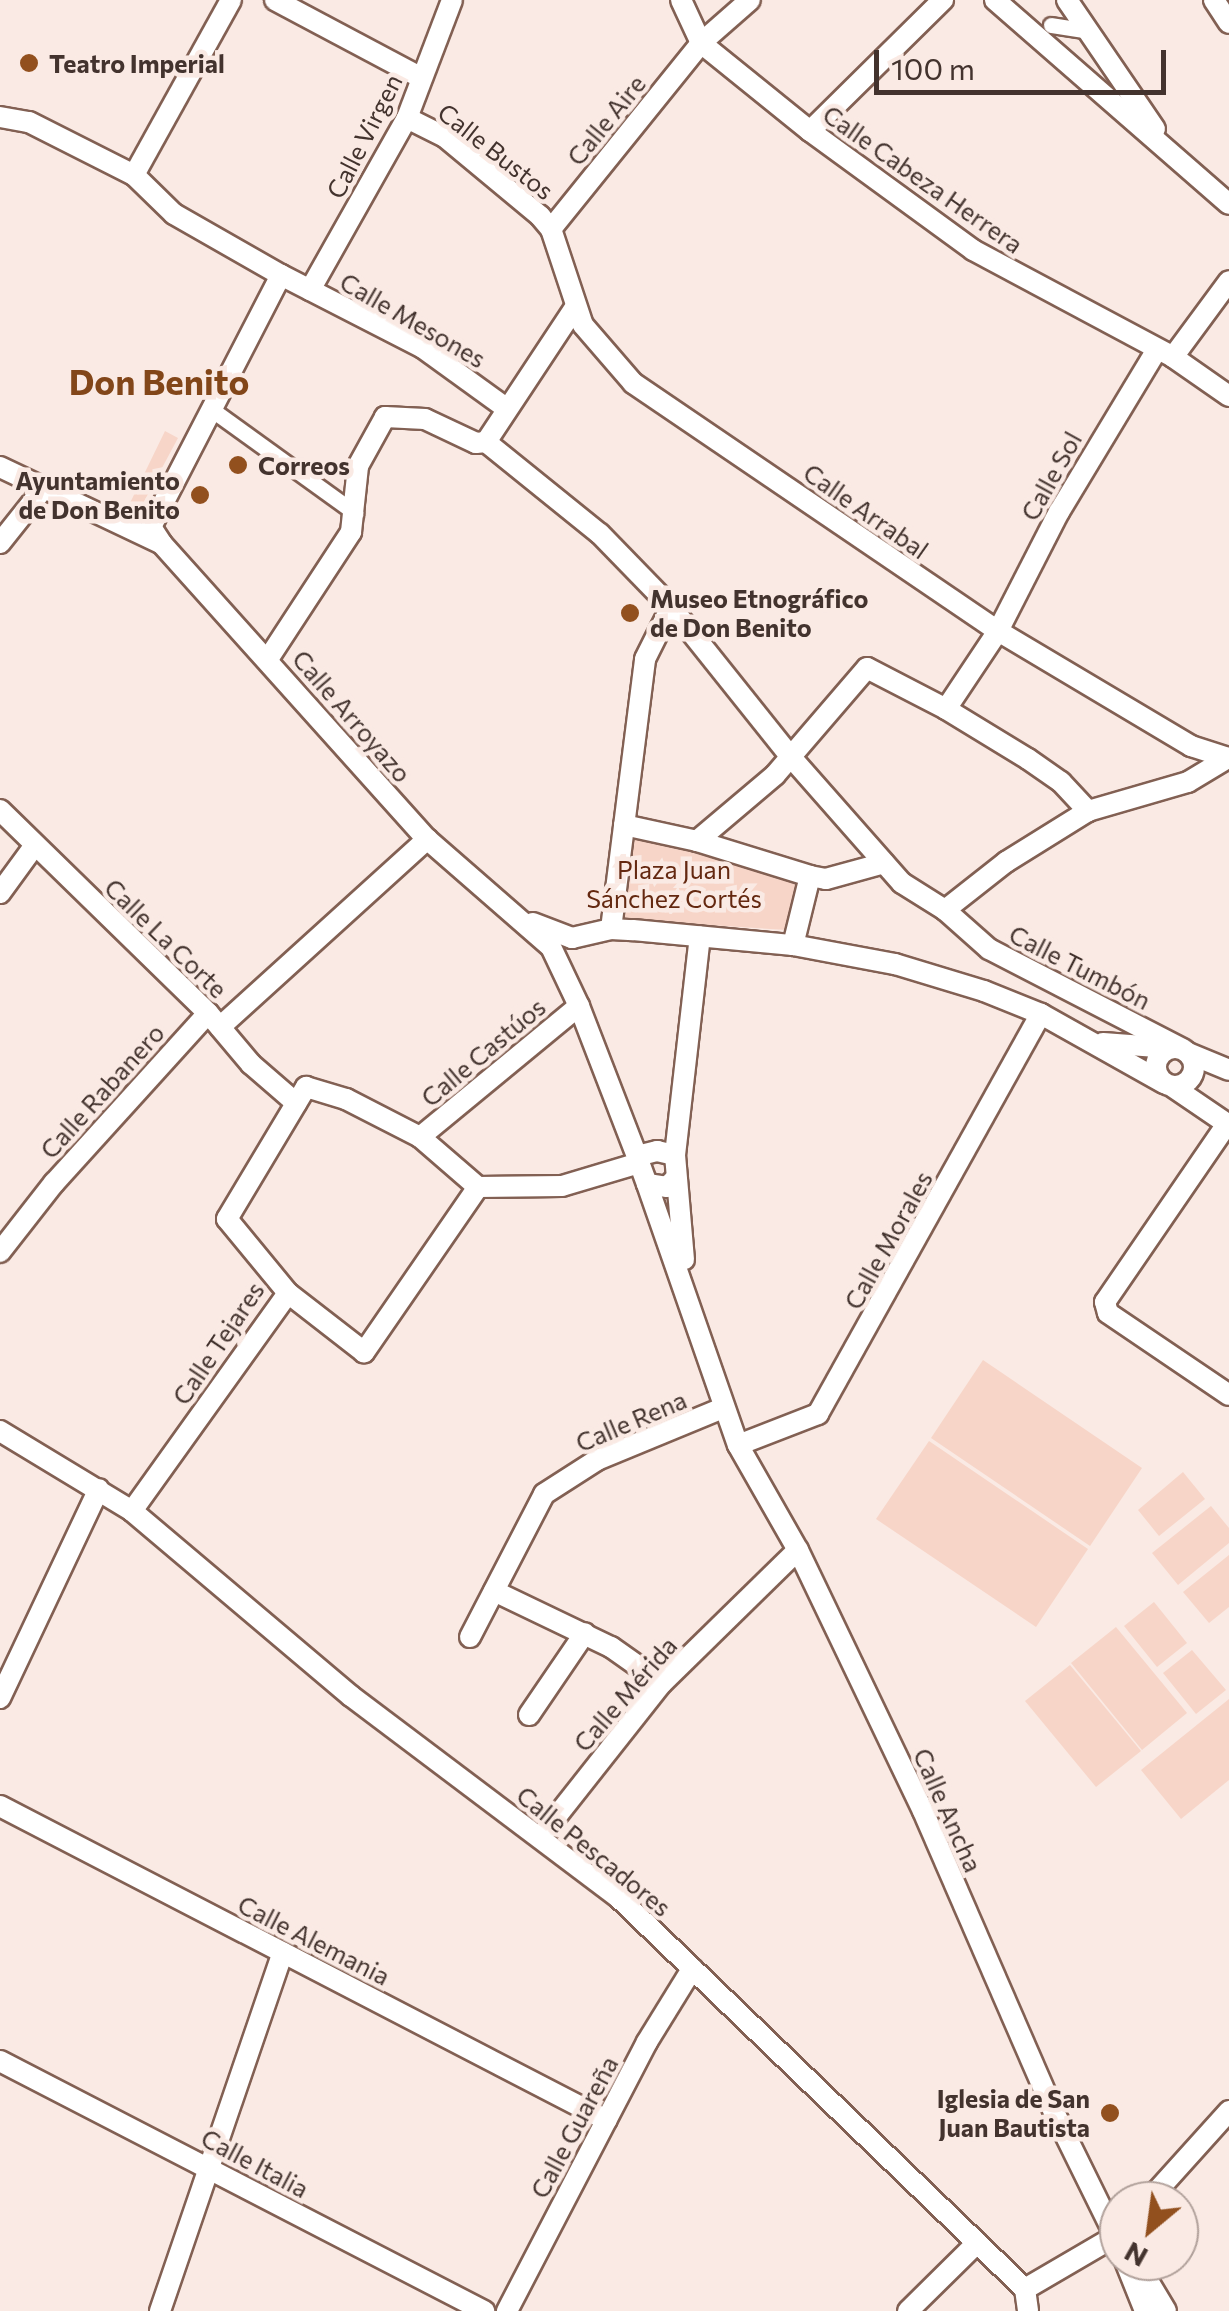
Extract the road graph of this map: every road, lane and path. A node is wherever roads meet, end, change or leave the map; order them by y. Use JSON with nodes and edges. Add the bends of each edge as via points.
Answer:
{"nodes":[{"id":1,"x":231,"y":0,"type":"edge"},
{"id":2,"x":274,"y":0,"type":"edge"},
{"id":3,"x":452,"y":0,"type":"edge"},
{"id":4,"x":681,"y":0,"type":"edge"},
{"id":5,"x":750,"y":0,"type":"edge"},
{"id":6,"x":943,"y":0,"type":"edge"},
{"id":7,"x":1067,"y":0,"type":"edge"},
{"id":8,"x":1214,"y":0,"type":"edge"},
{"id":9,"x":1000,"y":1,"type":"edge"},
{"id":10,"x":1229,"y":23,"type":"edge"},
{"id":11,"x":1051,"y":25,"type":"dead end"},
{"id":12,"x":1088,"y":31,"type":"junction"},
{"id":13,"x":701,"y":43,"type":"junction"},
{"id":14,"x":422,"y":78,"type":"junction"},
{"id":15,"x":0,"y":117,"type":"edge"},
{"id":16,"x":407,"y":118,"type":"junction"},
{"id":17,"x":810,"y":131,"type":"junction"},
{"id":18,"x":1170,"y":151,"type":"junction"},
{"id":19,"x":134,"y":175,"type":"junction"},
{"id":20,"x":1229,"y":204,"type":"edge"},
{"id":21,"x":551,"y":229,"type":"junction"},
{"id":22,"x":222,"y":242,"type":"junction"},
{"id":23,"x":1229,"y":281,"type":"edge"},
{"id":24,"x":294,"y":282,"type":"junction"},
{"id":25,"x":264,"y":302,"type":"junction"},
{"id":26,"x":576,"y":306,"type":"junction"},
{"id":27,"x":1165,"y":353,"type":"junction"},
{"id":28,"x":1229,"y":396,"type":"edge"},
{"id":29,"x":506,"y":408,"type":"junction"},
{"id":30,"x":210,"y":409,"type":"junction"},
{"id":31,"x":486,"y":442,"type":"junction"},
{"id":32,"x":0,"y":467,"type":"edge"},
{"id":33,"x":43,"y":490,"type":"junction"},
{"id":34,"x":355,"y":513,"type":"junction"},
{"id":35,"x":142,"y":527,"type":"junction"},
{"id":36,"x":0,"y":543,"type":"edge"},
{"id":37,"x":671,"y":607,"type":"junction"},
{"id":38,"x":998,"y":631,"type":"junction"},
{"id":39,"x":268,"y":659,"type":"junction"},
{"id":40,"x":946,"y":709,"type":"junction"},
{"id":41,"x":790,"y":756,"type":"junction"},
{"id":42,"x":1228,"y":758,"type":"edge"},
{"id":43,"x":0,"y":810,"type":"edge"},
{"id":44,"x":1088,"y":811,"type":"junction"},
{"id":45,"x":624,"y":826,"type":"junction"},
{"id":46,"x":428,"y":838,"type":"junction"},
{"id":47,"x":697,"y":841,"type":"junction"},
{"id":48,"x":34,"y":845,"type":"junction"},
{"id":49,"x":884,"y":864,"type":"junction"},
{"id":50,"x":810,"y":876,"type":"junction"},
{"id":51,"x":0,"y":893,"type":"edge"},
{"id":52,"x":945,"y":910,"type":"junction"},
{"id":53,"x":515,"y":911,"type":"junction"},
{"id":54,"x":611,"y":929,"type":"junction"},
{"id":55,"x":700,"y":936,"type":"junction"},
{"id":56,"x":572,"y":938,"type":"junction"},
{"id":57,"x":792,"y":945,"type":"junction"},
{"id":58,"x":562,"y":968,"type":"junction"},
{"id":59,"x":579,"y":1006,"type":"junction"},
{"id":60,"x":1041,"y":1014,"type":"junction"},
{"id":61,"x":214,"y":1020,"type":"junction"},
{"id":62,"x":1091,"y":1041,"type":"junction"},
{"id":63,"x":1180,"y":1050,"type":"junction"},
{"id":64,"x":1229,"y":1070,"type":"edge"},
{"id":65,"x":1168,"y":1085,"type":"junction"},
{"id":66,"x":296,"y":1103,"type":"junction"},
{"id":67,"x":1228,"y":1124,"type":"edge"},
{"id":68,"x":420,"y":1138,"type":"junction"},
{"id":69,"x":675,"y":1155,"type":"junction"},
{"id":70,"x":638,"y":1160,"type":"junction"},
{"id":71,"x":675,"y":1180,"type":"junction"},
{"id":72,"x":648,"y":1184,"type":"junction"},
{"id":73,"x":478,"y":1187,"type":"junction"},
{"id":74,"x":0,"y":1252,"type":"edge"},
{"id":75,"x":288,"y":1293,"type":"junction"},
{"id":76,"x":688,"y":1297,"type":"junction"},
{"id":77,"x":1229,"y":1395,"type":"edge"},
{"id":78,"x":724,"y":1408,"type":"junction"},
{"id":79,"x":0,"y":1432,"type":"edge"},
{"id":80,"x":738,"y":1445,"type":"junction"},
{"id":81,"x":98,"y":1489,"type":"junction"},
{"id":82,"x":132,"y":1511,"type":"junction"},
{"id":83,"x":798,"y":1550,"type":"junction"},
{"id":84,"x":494,"y":1591,"type":"junction"},
{"id":85,"x":585,"y":1633,"type":"junction"},
{"id":86,"x":470,"y":1637,"type":"dead end"},
{"id":87,"x":662,"y":1682,"type":"junction"},
{"id":88,"x":0,"y":1698,"type":"edge"},
{"id":89,"x":529,"y":1716,"type":"dead end"},
{"id":90,"x":0,"y":1806,"type":"edge"},
{"id":91,"x":541,"y":1836,"type":"junction"},
{"id":92,"x":283,"y":1952,"type":"junction"},
{"id":93,"x":692,"y":1969,"type":"junction"},
{"id":94,"x":0,"y":2061,"type":"edge"},
{"id":95,"x":1229,"y":2111,"type":"edge"},
{"id":96,"x":606,"y":2120,"type":"junction"},
{"id":97,"x":208,"y":2167,"type":"junction"},
{"id":98,"x":1166,"y":2181,"type":"edge"},
{"id":99,"x":1099,"y":2201,"type":"edge"},
{"id":100,"x":976,"y":2243,"type":"junction"},
{"id":101,"x":1099,"y":2249,"type":"edge"},
{"id":102,"x":1133,"y":2281,"type":"edge"},
{"id":103,"x":1148,"y":2281,"type":"edge"},
{"id":104,"x":1024,"y":2290,"type":"junction"},
{"id":105,"x":160,"y":2311,"type":"edge"},
{"id":106,"x":484,"y":2311,"type":"edge"},
{"id":107,"x":507,"y":2311,"type":"edge"},
{"id":108,"x":908,"y":2311,"type":"edge"},
{"id":109,"x":1028,"y":2311,"type":"edge"},
{"id":110,"x":1145,"y":2311,"type":"edge"},
{"id":111,"x":1166,"y":2311,"type":"edge"}],
"edges":[{"from":1,"to":19,"type":"street"},
{"from":2,"to":14,"type":"street"},
{"from":3,"to":14,"type":"street","name":"Calle Virgen"},
{"from":4,"to":13,"type":"street","name":"Calle Cabeza Herrera"},
{"from":5,"to":13,"type":"street","name":"Calle Aire"},
{"from":6,"to":17,"type":"street"},
{"from":7,"to":12,"type":"street"},
{"from":8,"to":10,"type":"street"},
{"from":9,"to":18,"type":"street"},
{"from":11,"to":12,"type":"street"},
{"from":12,"to":18,"type":"street"},
{"from":13,"to":17,"type":"street","name":"Calle Cabeza Herrera"},
{"from":13,"to":21,"type":"street","name":"Calle Aire"},
{"from":14,"to":16,"type":"street","name":"Calle Virgen"},
{"from":15,"to":19,"type":"street","name":"Calle Mesones","via":[[29,122]]},
{"from":16,"to":21,"type":"street","name":"Calle Bustos","via":[[470,156]]},
{"from":16,"to":24,"type":"street","name":"Calle Virgen"},
{"from":17,"to":27,"type":"street","name":"Calle Cabeza Herrera","via":[[972,250]]},
{"from":18,"to":20,"type":"street"},
{"from":19,"to":22,"type":"street","name":"Calle Mesones","via":[[174,214]]},
{"from":21,"to":26,"type":"street","name":"Calle Arrabal"},
{"from":22,"to":24,"type":"street","name":"Calle Mesones"},
{"from":22,"to":25,"type":"street","via":[[254,276]]},
{"from":23,"to":27,"type":"street","name":"Calle Sol"},
{"from":24,"to":25,"type":"street","name":"Calle Virgen"},
{"from":24,"to":29,"type":"street","name":"Calle Mesones","via":[[423,348]]},
{"from":25,"to":30,"type":"street","name":"Calle Virgen"},
{"from":26,"to":29,"type":"street"},
{"from":26,"to":38,"type":"street","name":"Calle Arrabal","via":[[592,339],[633,382]]},
{"from":27,"to":28,"type":"street","name":"Calle Cabeza Herrera"},
{"from":27,"to":38,"type":"street","name":"Calle Sol","via":[[1059,512]]},
{"from":29,"to":31,"type":"street"},
{"from":30,"to":34,"type":"street"},
{"from":30,"to":35,"type":"street","name":"Calle Virgen"},
{"from":31,"to":34,"type":"street","name":"Calle Tumbón","via":[[425,419],[385,417],[358,466]]},
{"from":31,"to":37,"type":"street","name":"Calle Tumbón","via":[[600,534]]},
{"from":32,"to":33,"type":"street"},
{"from":33,"to":35,"type":"street"},
{"from":33,"to":36,"type":"street"},
{"from":34,"to":39,"type":"street","via":[[350,532]]},
{"from":35,"to":39,"type":"street","name":"Calle Arroyazo"},
{"from":37,"to":41,"type":"street","name":"Calle Tumbón"},
{"from":37,"to":45,"type":"street","via":[[645,659]]},
{"from":38,"to":40,"type":"street","name":"Calle Sol"},
{"from":38,"to":42,"type":"street","name":"Calle Arrabal","via":[[1182,742]]},
{"from":39,"to":46,"type":"street","name":"Calle Arroyazo"},
{"from":40,"to":41,"type":"street","via":[[867,668]]},
{"from":40,"to":44,"type":"street","via":[[1061,782]]},
{"from":41,"to":47,"type":"street"},
{"from":41,"to":49,"type":"street","name":"Calle Tumbón"},
{"from":42,"to":44,"type":"street","via":[[1188,782]]},
{"from":43,"to":48,"type":"street","name":"Calle La Corte"},
{"from":44,"to":52,"type":"street"},
{"from":45,"to":47,"type":"street"},
{"from":45,"to":54,"type":"street"},
{"from":46,"to":53,"type":"street","name":"Calle Arroyazo"},
{"from":46,"to":61,"type":"street","name":"Calle Rabanero"},
{"from":47,"to":50,"type":"street"},
{"from":48,"to":51,"type":"street"},
{"from":48,"to":61,"type":"street","name":"Calle La Corte"},
{"from":49,"to":50,"type":"street","via":[[826,880]]},
{"from":49,"to":52,"type":"street","name":"Calle Tumbón"},
{"from":50,"to":57,"type":"street"},
{"from":52,"to":63,"type":"street","name":"Calle Tumbón","via":[[988,949]]},
{"from":53,"to":56,"type":"street","name":"Calle Arroyazo"},
{"from":53,"to":58,"type":"street","name":"Calle Arroyazo"},
{"from":54,"to":55,"type":"street"},
{"from":54,"to":56,"type":"street"},
{"from":55,"to":57,"type":"street"},
{"from":55,"to":69,"type":"street"},
{"from":56,"to":58,"type":"street"},
{"from":57,"to":60,"type":"street","via":[[895,964]]},
{"from":58,"to":59,"type":"street","name":"Calle Arroyazo"},
{"from":59,"to":68,"type":"street","name":"Calle Castúos"},
{"from":59,"to":70,"type":"street","name":"Calle Arroyazo"},
{"from":60,"to":62,"type":"street"},
{"from":60,"to":80,"type":"street","name":"Calle Morales","via":[[827,1402],[818,1414]]},
{"from":61,"to":66,"type":"street","name":"Calle La Corte"},
{"from":61,"to":74,"type":"street","name":"Calle Rabanero","via":[[54,1183]]},
{"from":62,"to":63,"type":"street"},
{"from":62,"to":65,"type":"street"},
{"from":63,"to":64,"type":"street"},
{"from":63,"to":65,"type":"street","via":[[1157,1066]]},
{"from":63,"to":65,"type":"street","via":[[1194,1063],[1192,1075],[1185,1084]]},
{"from":65,"to":67,"type":"street"},
{"from":66,"to":68,"type":"street","via":[[306,1087]]},
{"from":66,"to":75,"type":"street","name":"Calle Tejares","via":[[228,1219]]},
{"from":67,"to":77,"type":"street","via":[[1105,1302],[1108,1313]]},
{"from":68,"to":73,"type":"street"},
{"from":69,"to":70,"type":"street","via":[[657,1151]]},
{"from":69,"to":71,"type":"street"},
{"from":70,"to":72,"type":"street"},
{"from":70,"to":73,"type":"street","via":[[562,1186]]},
{"from":71,"to":72,"type":"street","via":[[667,1187]]},
{"from":71,"to":76,"type":"street"},
{"from":72,"to":76,"type":"street"},
{"from":73,"to":75,"type":"street","via":[[364,1352]]},
{"from":75,"to":82,"type":"street","name":"Calle Tejares"},
{"from":76,"to":78,"type":"street","name":"Calle Ancha"},
{"from":78,"to":80,"type":"street","name":"Calle Ancha"},
{"from":78,"to":84,"type":"street","name":"Calle Rena","via":[[562,1479],[544,1494]]},
{"from":79,"to":81,"type":"street","name":"Calle Pescadores"},
{"from":80,"to":83,"type":"street","name":"Calle Ancha"},
{"from":81,"to":82,"type":"street","name":"Calle Pescadores"},
{"from":81,"to":88,"type":"street"},
{"from":82,"to":91,"type":"street","name":"Calle Pescadores","via":[[350,1696]]},
{"from":83,"to":87,"type":"street","name":"Calle Mérida"},
{"from":83,"to":99,"type":"street","name":"Calle Ancha"},
{"from":84,"to":85,"type":"street"},
{"from":84,"to":86,"type":"street","name":"Calle Rena"},
{"from":85,"to":87,"type":"street"},
{"from":85,"to":89,"type":"street"},
{"from":87,"to":91,"type":"street","name":"Calle Mérida"},
{"from":90,"to":92,"type":"street","name":"Calle Alemania"},
{"from":91,"to":93,"type":"street","name":"Calle Pescadores","via":[[620,1898]]},
{"from":92,"to":96,"type":"street","name":"Calle Alemania"},
{"from":92,"to":97,"type":"street"},
{"from":93,"to":96,"type":"street","name":"Calle Guareña"},
{"from":93,"to":100,"type":"street","name":"Calle Pescadores"},
{"from":94,"to":97,"type":"street","name":"Calle Italia"},
{"from":95,"to":98,"type":"street"},
{"from":96,"to":107,"type":"street","name":"Calle Guareña"},
{"from":97,"to":105,"type":"street"},
{"from":97,"to":106,"type":"street","name":"Calle Italia"},
{"from":100,"to":104,"type":"street","name":"Calle Pescadores"},
{"from":100,"to":108,"type":"street"},
{"from":101,"to":104,"type":"street"},
{"from":102,"to":110,"type":"street"},
{"from":103,"to":111,"type":"street"},
{"from":104,"to":109,"type":"street"}]}
